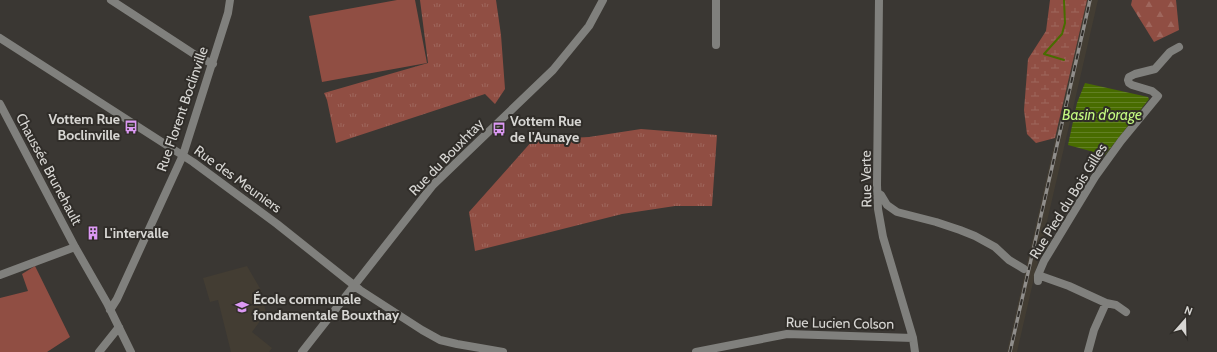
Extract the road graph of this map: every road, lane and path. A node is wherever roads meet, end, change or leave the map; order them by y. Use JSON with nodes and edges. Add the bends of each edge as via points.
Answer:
{"nodes":[{"id":1,"x":111,"y":0,"type":"edge"},
{"id":2,"x":230,"y":0,"type":"edge"},
{"id":3,"x":604,"y":0,"type":"edge"},
{"id":4,"x":716,"y":0,"type":"edge"},
{"id":5,"x":879,"y":0,"type":"edge"},
{"id":6,"x":0,"y":38,"type":"edge"},
{"id":7,"x":716,"y":45,"type":"dead end"},
{"id":8,"x":1179,"y":48,"type":"dead end"},
{"id":9,"x":213,"y":64,"type":"junction"},
{"id":10,"x":0,"y":104,"type":"edge"},
{"id":11,"x":183,"y":155,"type":"junction"},
{"id":12,"x":878,"y":193,"type":"junction"},
{"id":13,"x":75,"y":247,"type":"junction"},
{"id":14,"x":1024,"y":269,"type":"dead end"},
{"id":15,"x":0,"y":275,"type":"edge"},
{"id":16,"x":354,"y":286,"type":"junction"},
{"id":17,"x":1106,"y":303,"type":"junction"},
{"id":18,"x":110,"y":310,"type":"junction"},
{"id":19,"x":1126,"y":312,"type":"dead end"},
{"id":20,"x":118,"y":327,"type":"junction"},
{"id":21,"x":913,"y":338,"type":"junction"},
{"id":22,"x":458,"y":348,"type":"edge"},
{"id":23,"x":100,"y":352,"type":"edge"},
{"id":24,"x":131,"y":352,"type":"edge"},
{"id":25,"x":302,"y":352,"type":"edge"},
{"id":26,"x":503,"y":352,"type":"edge"},
{"id":27,"x":696,"y":352,"type":"edge"},
{"id":28,"x":915,"y":352,"type":"edge"},
{"id":29,"x":1088,"y":352,"type":"edge"}],
"edges":[{"from":1,"to":9,"type":"street"},
{"from":2,"to":9,"type":"street","name":"Rue Florent Boclinville"},
{"from":3,"to":16,"type":"street","name":"Rue du Bouxhtay","via":[[589,26],[553,70],[433,185]]},
{"from":4,"to":7,"type":"street"},
{"from":5,"to":12,"type":"street","name":"Rue Verte"},
{"from":6,"to":11,"type":"street","name":"Rue des Meuniers"},
{"from":8,"to":17,"type":"street","name":"Rue Pied du Bois Gilles","via":[[1170,52],[1155,69],[1129,77],[1129,83],[1132,85],[1152,91],[1158,96],[1095,177],[1044,261],[1038,278],[1069,286]]},
{"from":9,"to":11,"type":"street","name":"Rue Florent Boclinville"},
{"from":10,"to":13,"type":"street","name":"Chaussée Brunehault"},
{"from":11,"to":16,"type":"street","name":"Rue des Meuniers","via":[[278,224]]},
{"from":11,"to":18,"type":"street","name":"Rue Florent Boclinville"},
{"from":12,"to":14,"type":"street","via":[[897,212],[975,236],[995,247]]},
{"from":12,"to":21,"type":"street","name":"Rue Verte","via":[[883,237]]},
{"from":13,"to":15,"type":"street"},
{"from":13,"to":18,"type":"street","name":"Chaussée Brunehault"},
{"from":16,"to":22,"type":"street","name":"Rue des Meuniers","via":[[422,330]]},
{"from":16,"to":25,"type":"street","name":"Rue du Bouxhtay"},
{"from":17,"to":19,"type":"street","name":"Rue Pied du Bois Gilles","via":[[1116,305]]},
{"from":17,"to":29,"type":"street"},
{"from":18,"to":20,"type":"street","name":"Chaussée Brunehault"},
{"from":20,"to":23,"type":"street"},
{"from":20,"to":24,"type":"street","name":"Chaussée Brunehault"},
{"from":21,"to":27,"type":"street","name":"Rue Lucien Colson","via":[[787,334]]},
{"from":21,"to":28,"type":"street","name":"Rue Verte"},
{"from":22,"to":26,"type":"street","name":"Rue des Meuniers"}]}
